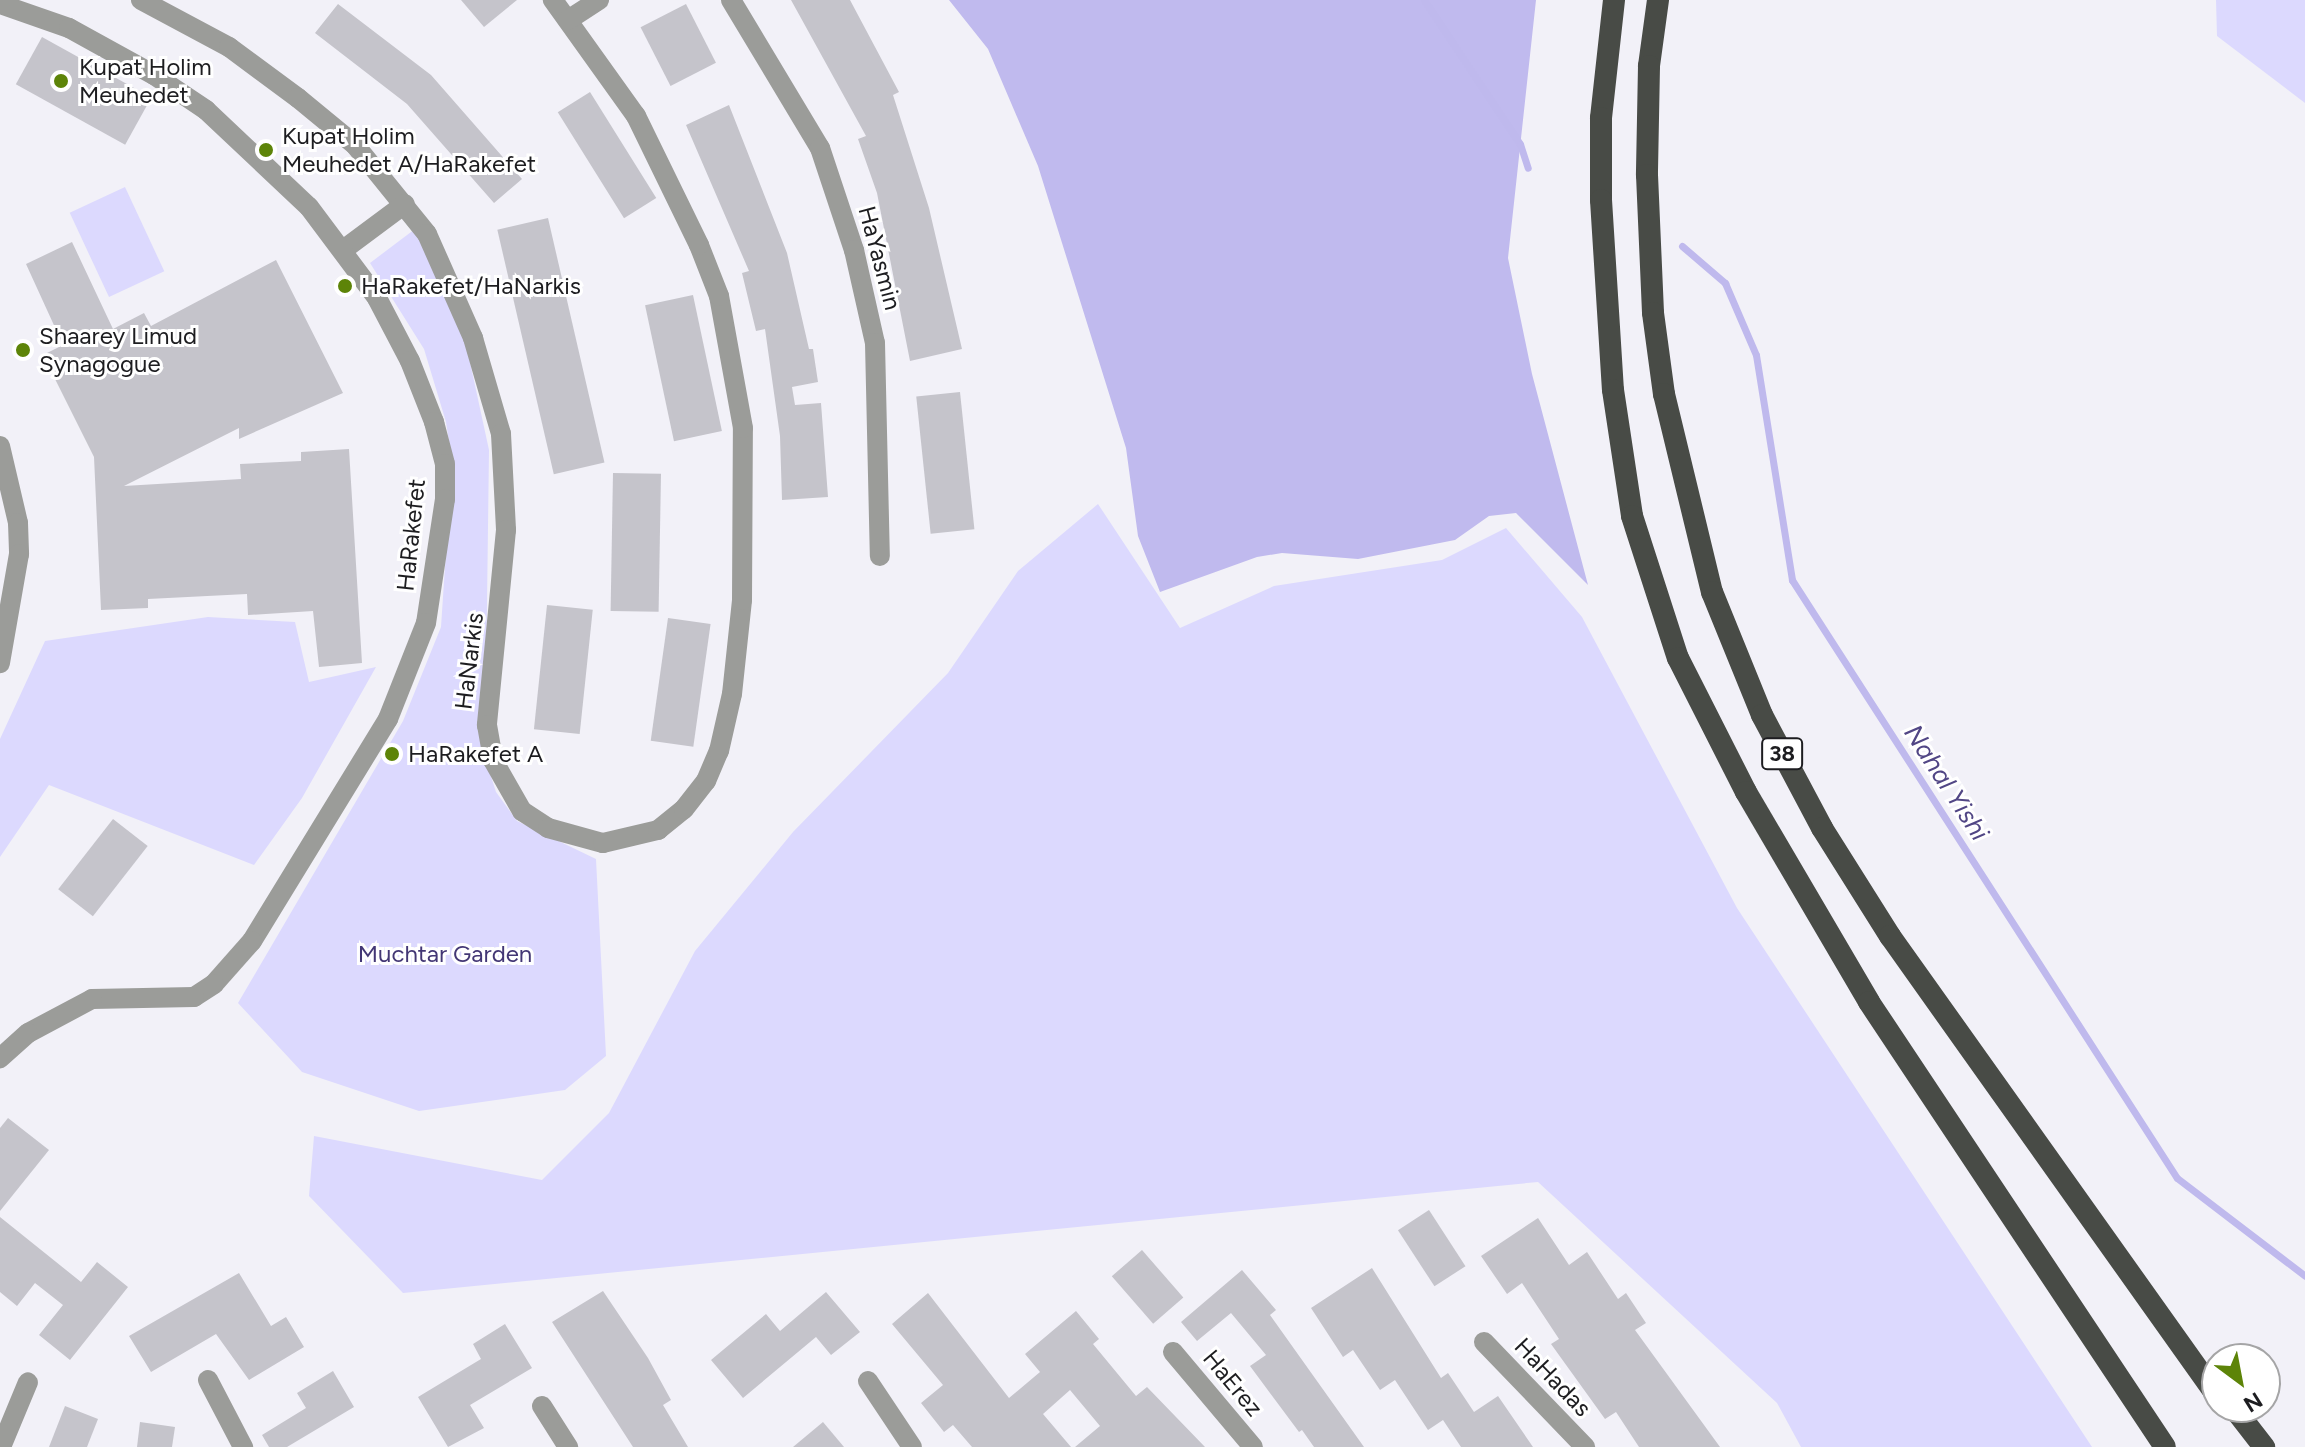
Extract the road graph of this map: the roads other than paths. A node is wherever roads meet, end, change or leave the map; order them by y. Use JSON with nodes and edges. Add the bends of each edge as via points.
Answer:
{"nodes":[{"id":1,"x":141,"y":0,"type":"edge"},
{"id":2,"x":553,"y":0,"type":"edge"},
{"id":3,"x":599,"y":0,"type":"edge"},
{"id":4,"x":731,"y":0,"type":"edge"},
{"id":5,"x":1614,"y":0,"type":"edge"},
{"id":6,"x":1658,"y":0,"type":"edge"},
{"id":7,"x":0,"y":4,"type":"edge"},
{"id":8,"x":568,"y":20,"type":"junction"},
{"id":9,"x":405,"y":204,"type":"junction"},
{"id":10,"x":343,"y":250,"type":"junction"},
{"id":11,"x":0,"y":446,"type":"edge"},
{"id":12,"x":880,"y":556,"type":"dead end"},
{"id":13,"x":0,"y":663,"type":"edge"},
{"id":14,"x":0,"y":1058,"type":"edge"},
{"id":15,"x":2168,"y":1323,"type":"junction"},
{"id":16,"x":1484,"y":1342,"type":"dead end"},
{"id":17,"x":1173,"y":1352,"type":"dead end"},
{"id":18,"x":2201,"y":1365,"type":"edge"},
{"id":19,"x":2201,"y":1372,"type":"edge"},
{"id":20,"x":208,"y":1380,"type":"dead end"},
{"id":21,"x":868,"y":1381,"type":"dead end"},
{"id":22,"x":28,"y":1382,"type":"dead end"},
{"id":23,"x":542,"y":1406,"type":"dead end"},
{"id":24,"x":2235,"y":1423,"type":"edge"},
{"id":25,"x":2245,"y":1423,"type":"edge"},
{"id":26,"x":1,"y":1447,"type":"edge"},
{"id":27,"x":243,"y":1447,"type":"edge"},
{"id":28,"x":568,"y":1447,"type":"edge"},
{"id":29,"x":912,"y":1447,"type":"edge"},
{"id":30,"x":1253,"y":1447,"type":"edge"},
{"id":31,"x":1585,"y":1447,"type":"edge"},
{"id":32,"x":2165,"y":1447,"type":"edge"},
{"id":33,"x":2251,"y":1447,"type":"edge"},
{"id":34,"x":2264,"y":1447,"type":"edge"}],
"edges":[{"from":1,"to":9,"type":"street","name":"HaNarkis","via":[[229,47],[298,98],[355,145]]},
{"from":2,"to":8,"type":"street","name":"HaNarkis"},
{"from":3,"to":8,"type":"street"},
{"from":4,"to":12,"type":"street","name":"HaYasmin","via":[[820,148],[854,250],[875,343]]},
{"from":5,"to":32,"type":"highway","number":"38","via":[[1601,118],[1613,390],[1632,516],[1678,658],[1746,792],[1869,1002]]},
{"from":6,"to":15,"type":"highway","number":"38","via":[[1649,66],[1647,159],[1653,313],[1664,394],[1712,592],[1762,715],[1822,828],[1890,936]]},
{"from":7,"to":10,"type":"street","name":"HaRakefet","via":[[82,35],[206,110],[309,207]]},
{"from":8,"to":9,"type":"street","name":"HaNarkis","via":[[636,116],[699,245],[719,296],[743,428],[743,586],[732,694],[706,781],[658,830],[603,843],[548,828],[522,811],[493,760],[487,725],[506,530],[501,434],[449,276]]},
{"from":9,"to":10,"type":"street"},
{"from":10,"to":14,"type":"street","name":"HaRakefet","via":[[377,298],[410,361],[445,464],[441,545],[426,623],[388,719],[252,941],[214,984],[194,997],[92,999],[28,1033]]},
{"from":11,"to":13,"type":"street","via":[[18,523],[19,554]]},
{"from":15,"to":18,"type":"highway"},
{"from":15,"to":19,"type":"highway","number":"38"},
{"from":16,"to":31,"type":"street","name":"HaHadas"},
{"from":17,"to":30,"type":"street","name":"HaErez"},
{"from":20,"to":27,"type":"street"},
{"from":21,"to":29,"type":"street"},
{"from":22,"to":26,"type":"street"},
{"from":23,"to":28,"type":"street"},
{"from":24,"to":33,"type":"highway"},
{"from":25,"to":34,"type":"highway"}]}
